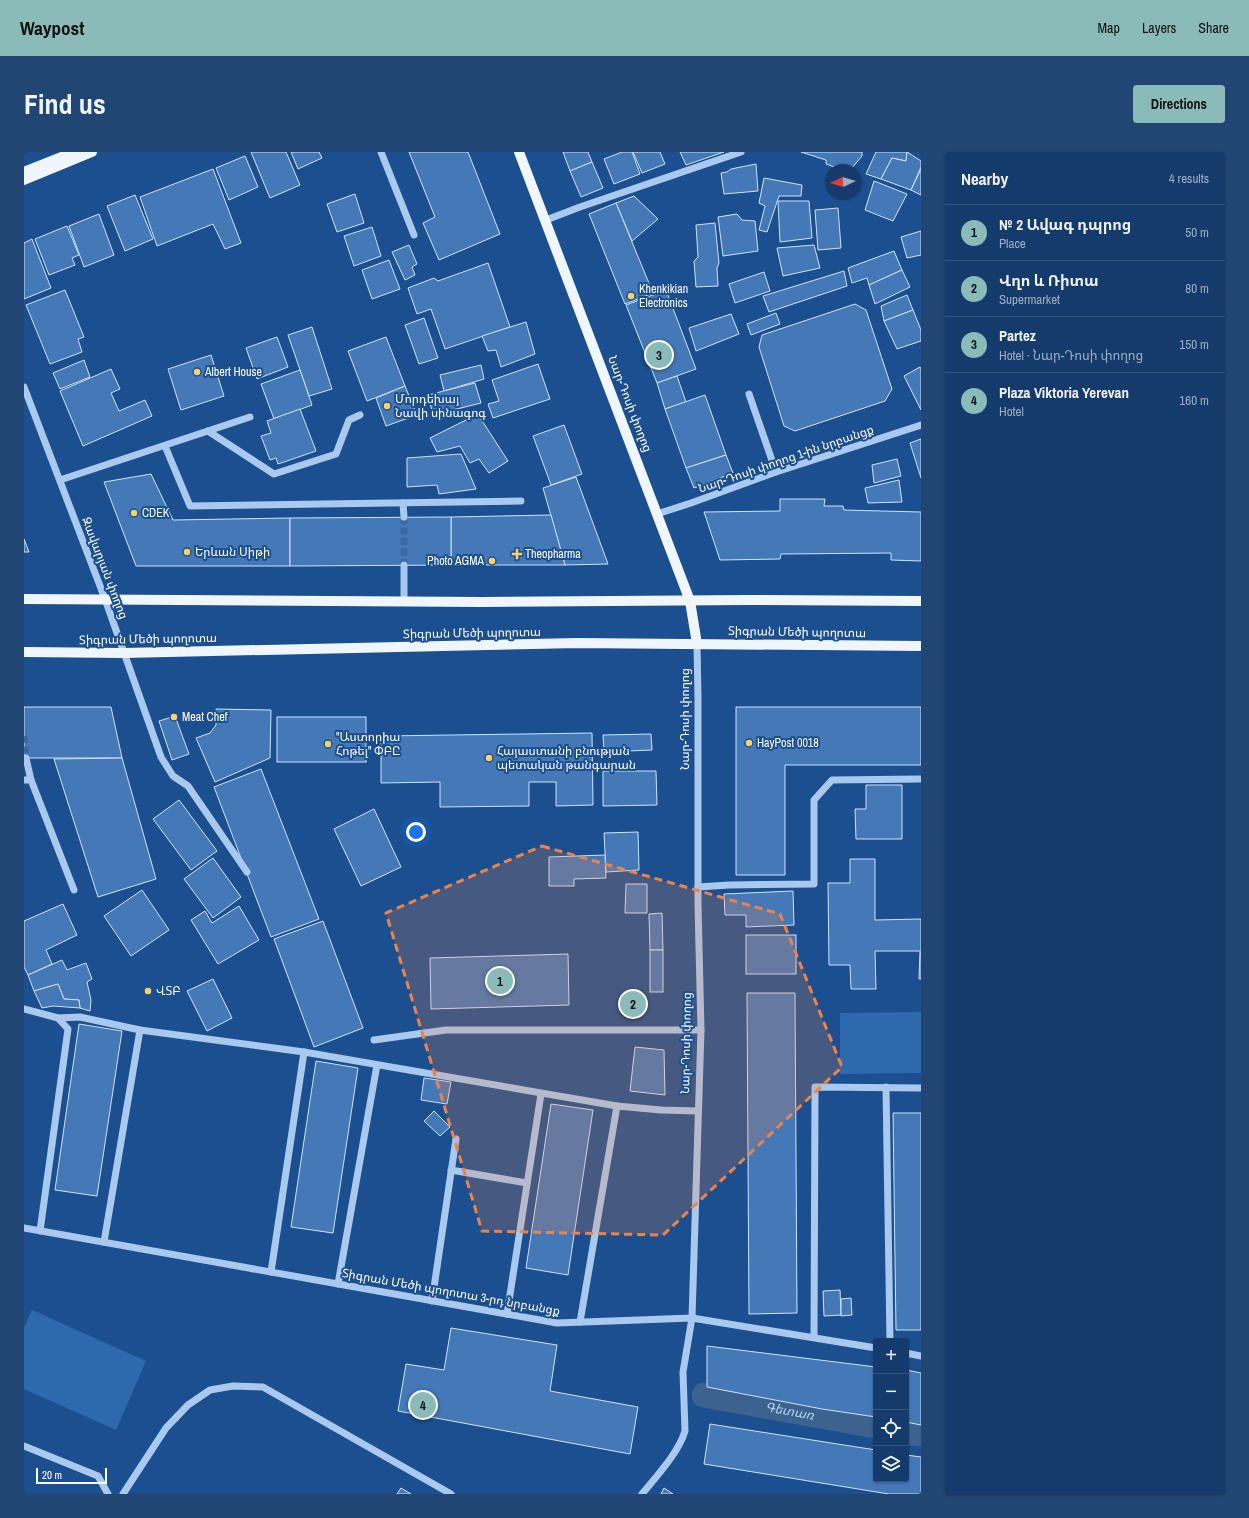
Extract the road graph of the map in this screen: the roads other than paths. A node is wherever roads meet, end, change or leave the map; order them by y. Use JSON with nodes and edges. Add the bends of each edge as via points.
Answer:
{"nodes":[{"id":1,"x":74,"y":152,"type":"edge"},
{"id":2,"x":92,"y":152,"type":"edge"},
{"id":3,"x":381,"y":152,"type":"edge"},
{"id":4,"x":519,"y":152,"type":"edge"},
{"id":5,"x":741,"y":152,"type":"edge"},
{"id":6,"x":24,"y":172,"type":"edge"},
{"id":7,"x":24,"y":180,"type":"edge"},
{"id":8,"x":546,"y":220,"type":"junction"},
{"id":9,"x":414,"y":235,"type":"dead end"},
{"id":10,"x":24,"y":387,"type":"edge"},
{"id":11,"x":749,"y":394,"type":"dead end"},
{"id":12,"x":360,"y":415,"type":"dead end"},
{"id":13,"x":250,"y":418,"type":"dead end"},
{"id":14,"x":921,"y":425,"type":"edge"},
{"id":15,"x":208,"y":431,"type":"junction"},
{"id":16,"x":165,"y":446,"type":"junction"},
{"id":17,"x":776,"y":472,"type":"junction"},
{"id":18,"x":60,"y":480,"type":"junction"},
{"id":19,"x":521,"y":501,"type":"dead end"},
{"id":20,"x":404,"y":503,"type":"junction"},
{"id":21,"x":657,"y":514,"type":"junction"},
{"id":22,"x":404,"y":517,"type":"tunnel mouth"},
{"id":23,"x":404,"y":565,"type":"tunnel mouth"},
{"id":24,"x":24,"y":599,"type":"edge"},
{"id":25,"x":105,"y":599,"type":"junction"},
{"id":26,"x":690,"y":601,"type":"junction"},
{"id":27,"x":921,"y":601,"type":"edge"},
{"id":28,"x":404,"y":602,"type":"junction"},
{"id":29,"x":697,"y":644,"type":"junction"},
{"id":30,"x":921,"y":646,"type":"edge"},
{"id":31,"x":24,"y":652,"type":"edge"},
{"id":32,"x":124,"y":653,"type":"junction"},
{"id":33,"x":26,"y":758,"type":"dead end"},
{"id":34,"x":921,"y":779,"type":"edge"},
{"id":35,"x":27,"y":780,"type":"edge"},
{"id":36,"x":247,"y":872,"type":"dead end"},
{"id":37,"x":698,"y":887,"type":"junction"},
{"id":38,"x":74,"y":890,"type":"dead end"},
{"id":39,"x":24,"y":1009,"type":"edge"},
{"id":40,"x":58,"y":1018,"type":"junction"},
{"id":41,"x":140,"y":1030,"type":"junction"},
{"id":42,"x":701,"y":1030,"type":"junction"},
{"id":43,"x":374,"y":1040,"type":"dead end"},
{"id":44,"x":304,"y":1052,"type":"junction"},
{"id":45,"x":377,"y":1065,"type":"junction"},
{"id":46,"x":886,"y":1087,"type":"junction"},
{"id":47,"x":921,"y":1088,"type":"edge"},
{"id":48,"x":541,"y":1094,"type":"junction"},
{"id":49,"x":617,"y":1106,"type":"junction"},
{"id":50,"x":698,"y":1111,"type":"junction"},
{"id":51,"x":456,"y":1139,"type":"dead end"},
{"id":52,"x":451,"y":1170,"type":"junction"},
{"id":53,"x":527,"y":1183,"type":"junction"},
{"id":54,"x":24,"y":1228,"type":"edge"},
{"id":55,"x":40,"y":1231,"type":"junction"},
{"id":56,"x":104,"y":1242,"type":"junction"},
{"id":57,"x":271,"y":1272,"type":"junction"},
{"id":58,"x":338,"y":1284,"type":"junction"},
{"id":59,"x":432,"y":1301,"type":"junction"},
{"id":60,"x":507,"y":1314,"type":"junction"},
{"id":61,"x":692,"y":1318,"type":"junction"},
{"id":62,"x":580,"y":1322,"type":"junction"},
{"id":63,"x":814,"y":1337,"type":"junction"},
{"id":64,"x":890,"y":1338,"type":"edge"},
{"id":65,"x":873,"y":1347,"type":"edge"},
{"id":66,"x":909,"y":1354,"type":"edge"},
{"id":67,"x":921,"y":1356,"type":"edge"},
{"id":68,"x":24,"y":1446,"type":"edge"},
{"id":69,"x":108,"y":1494,"type":"edge"},
{"id":70,"x":123,"y":1494,"type":"edge"},
{"id":71,"x":451,"y":1494,"type":"edge"},
{"id":72,"x":642,"y":1494,"type":"edge"}],
"edges":[{"from":1,"to":6,"type":"main road"},
{"from":2,"to":7,"type":"main road"},
{"from":3,"to":9,"type":"street"},
{"from":4,"to":8,"type":"main road","name":"Նար-Դոսի փողոց"},
{"from":5,"to":8,"type":"street"},
{"from":8,"to":21,"type":"main road","name":"Նար-Դոսի փողոց"},
{"from":10,"to":18,"type":"street","name":"Զավարյան փողոց"},
{"from":11,"to":17,"type":"street"},
{"from":12,"to":15,"type":"street","via":[[349,420],[336,454],[274,474]]},
{"from":13,"to":15,"type":"street"},
{"from":14,"to":17,"type":"street","name":"Նար-Դոսի փողոց 1-ին նրբանցք"},
{"from":15,"to":16,"type":"street"},
{"from":16,"to":18,"type":"street"},
{"from":16,"to":20,"type":"street","via":[[190,506]]},
{"from":17,"to":21,"type":"street","name":"Նար-Դոսի փողոց 1-ին նրբանցք"},
{"from":18,"to":25,"type":"street","name":"Զավարյան փողոց"},
{"from":19,"to":20,"type":"street"},
{"from":20,"to":22,"type":"street"},
{"from":21,"to":26,"type":"main road","name":"Նար-Դոսի փողոց"},
{"from":23,"to":28,"type":"street"},
{"from":24,"to":25,"type":"main road"},
{"from":25,"to":28,"type":"main road"},
{"from":25,"to":32,"type":"street","name":"Զավարյան փողոց"},
{"from":26,"to":27,"type":"main road"},
{"from":26,"to":28,"type":"main road"},
{"from":26,"to":29,"type":"main road","name":"Նար-Դոսի փողոց"},
{"from":29,"to":30,"type":"main road","name":"Տիգրան Մեծի պողոտա"},
{"from":29,"to":32,"type":"main road","name":"Տիգրան Մեծի պողոտա","via":[[578,643]]},
{"from":29,"to":37,"type":"street","name":"Նար-Դոսի փողոց"},
{"from":31,"to":32,"type":"main road","name":"Տիգրան Մեծի պողոտա"},
{"from":32,"to":36,"type":"street","name":"Զավարյան փողոց","via":[[161,757],[173,776],[188,786]]},
{"from":33,"to":35,"type":"street"},
{"from":34,"to":37,"type":"street","via":[[832,780],[814,800],[814,884]]},
{"from":35,"to":38,"type":"street"},
{"from":37,"to":42,"type":"street","name":"Նար-Դոսի փողոց"},
{"from":39,"to":40,"type":"street"},
{"from":40,"to":41,"type":"street","via":[[80,1017]]},
{"from":40,"to":55,"type":"street","via":[[68,1029]]},
{"from":41,"to":44,"type":"street"},
{"from":41,"to":56,"type":"street"},
{"from":42,"to":43,"type":"street","via":[[446,1030]]},
{"from":42,"to":50,"type":"street","name":"Նար-Դոսի փողոց"},
{"from":44,"to":45,"type":"street"},
{"from":44,"to":57,"type":"street"},
{"from":45,"to":48,"type":"street"},
{"from":45,"to":58,"type":"street"},
{"from":46,"to":47,"type":"street"},
{"from":46,"to":63,"type":"street","via":[[815,1087]]},
{"from":46,"to":64,"type":"street"},
{"from":48,"to":49,"type":"street"},
{"from":48,"to":53,"type":"street"},
{"from":49,"to":50,"type":"street"},
{"from":49,"to":62,"type":"street"},
{"from":50,"to":61,"type":"street","name":"Նար-Դոսի փողոց"},
{"from":51,"to":52,"type":"street"},
{"from":52,"to":53,"type":"street"},
{"from":52,"to":59,"type":"street"},
{"from":53,"to":60,"type":"street"},
{"from":54,"to":55,"type":"street","name":"Տիգրան Մեծի պողոտա 3-րդ նրբանցք"},
{"from":55,"to":56,"type":"street","name":"Տիգրան Մեծի պողոտա 3-րդ նրբանցք"},
{"from":56,"to":57,"type":"street","name":"Տիգրան Մեծի պողոտա 3-րդ նրբանցք"},
{"from":57,"to":58,"type":"street","name":"Տիգրան Մեծի պողոտա 3-րդ նրբանցք"},
{"from":58,"to":59,"type":"street","name":"Տիգրան Մեծի պողոտա 3-րդ նրբանցք"},
{"from":59,"to":60,"type":"street","name":"Տիգրան Մեծի պողոտա 3-րդ նրբանցք"},
{"from":60,"to":62,"type":"street","name":"Տիգրան Մեծի պողոտա 3-րդ նրբանցք","via":[[557,1323]]},
{"from":61,"to":62,"type":"street","name":"Տիգրան Մեծի պողոտա 3-րդ նրբանցք"},
{"from":61,"to":63,"type":"street","name":"Տիգրան Մեծի պողոտա 3-րդ նրբանցք"},
{"from":61,"to":72,"type":"street","name":"Նար-Դոսի փողոց","via":[[683,1372],[686,1421],[684,1437],[666,1465]]},
{"from":63,"to":65,"type":"street","name":"Տիգրան Մեծի պողոտա 3-րդ նրբանցք"},
{"from":66,"to":67,"type":"street"},
{"from":68,"to":69,"type":"street","via":[[98,1476]]},
{"from":70,"to":71,"type":"street","via":[[166,1428],[188,1405],[210,1390],[234,1386],[263,1387]]}]}
